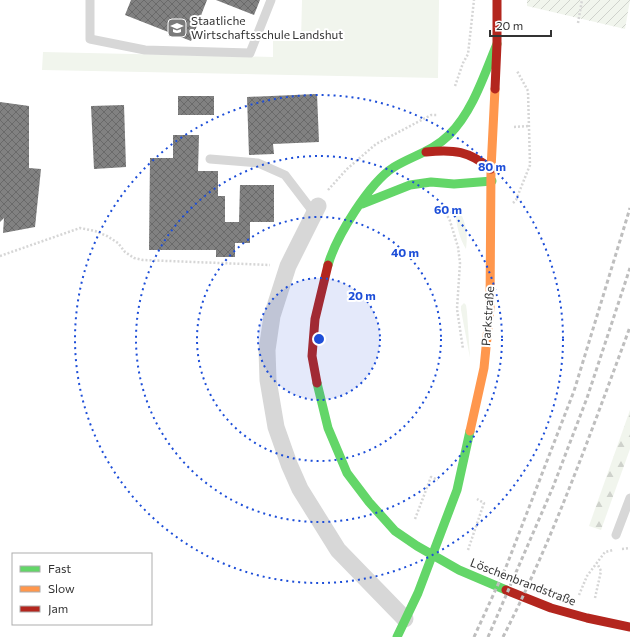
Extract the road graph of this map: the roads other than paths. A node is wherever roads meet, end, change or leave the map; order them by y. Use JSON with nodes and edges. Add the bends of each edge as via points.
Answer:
{"nodes":[{"id":1,"x":90,"y":0,"type":"edge"},
{"id":2,"x":271,"y":0,"type":"edge"},
{"id":3,"x":497,"y":0,"type":"edge"},
{"id":4,"x":497,"y":44,"type":"junction"},
{"id":5,"x":426,"y":152,"type":"junction"},
{"id":6,"x":210,"y":159,"type":"dead end"},
{"id":7,"x":492,"y":169,"type":"junction"},
{"id":8,"x":492,"y":182,"type":"junction"},
{"id":9,"x":362,"y":204,"type":"junction"},
{"id":10,"x":316,"y":209,"type":"joint"},
{"id":11,"x":630,"y":498,"type":"edge"},
{"id":12,"x":616,"y":535,"type":"dead end"},
{"id":13,"x":405,"y":619,"type":"junction"},
{"id":14,"x":630,"y":627,"type":"edge"},
{"id":15,"x":397,"y":637,"type":"edge"}],
"edges":[{"from":1,"to":2,"type":"lane","via":[[90,39],[145,50],[250,53]]},
{"from":3,"to":4,"type":"main road","name":"Parkstraße"},
{"from":4,"to":5,"type":"main road","name":"Löschenbrandstraße","via":[[475,98],[460,122],[449,135]]},
{"from":4,"to":7,"type":"main road","name":"Parkstraße"},
{"from":5,"to":7,"type":"main road","via":[[438,150],[463,153],[474,156]]},
{"from":5,"to":9,"type":"main road","name":"Löschenbrandstraße","via":[[393,168],[374,185]]},
{"from":6,"to":10,"type":"lane","via":[[258,163],[285,175]]},
{"from":7,"to":8,"type":"main road","name":"Parkstraße"},
{"from":8,"to":9,"type":"main road","via":[[431,182],[410,185]]},
{"from":8,"to":13,"type":"main road","name":"Parkstraße","via":[[490,307],[484,368],[458,490],[418,593]]},
{"from":9,"to":14,"type":"main road","name":"Löschenbrandstraße","via":[[349,221],[330,259],[320,292],[312,356],[328,428],[347,473],[395,531],[459,570],[551,608]]},
{"from":10,"to":13,"type":"street","via":[[288,266],[272,316],[267,350],[268,380],[276,427],[300,489],[338,550]]},
{"from":11,"to":12,"type":"lane"},
{"from":13,"to":15,"type":"main road","name":"Parkstraße"}]}
